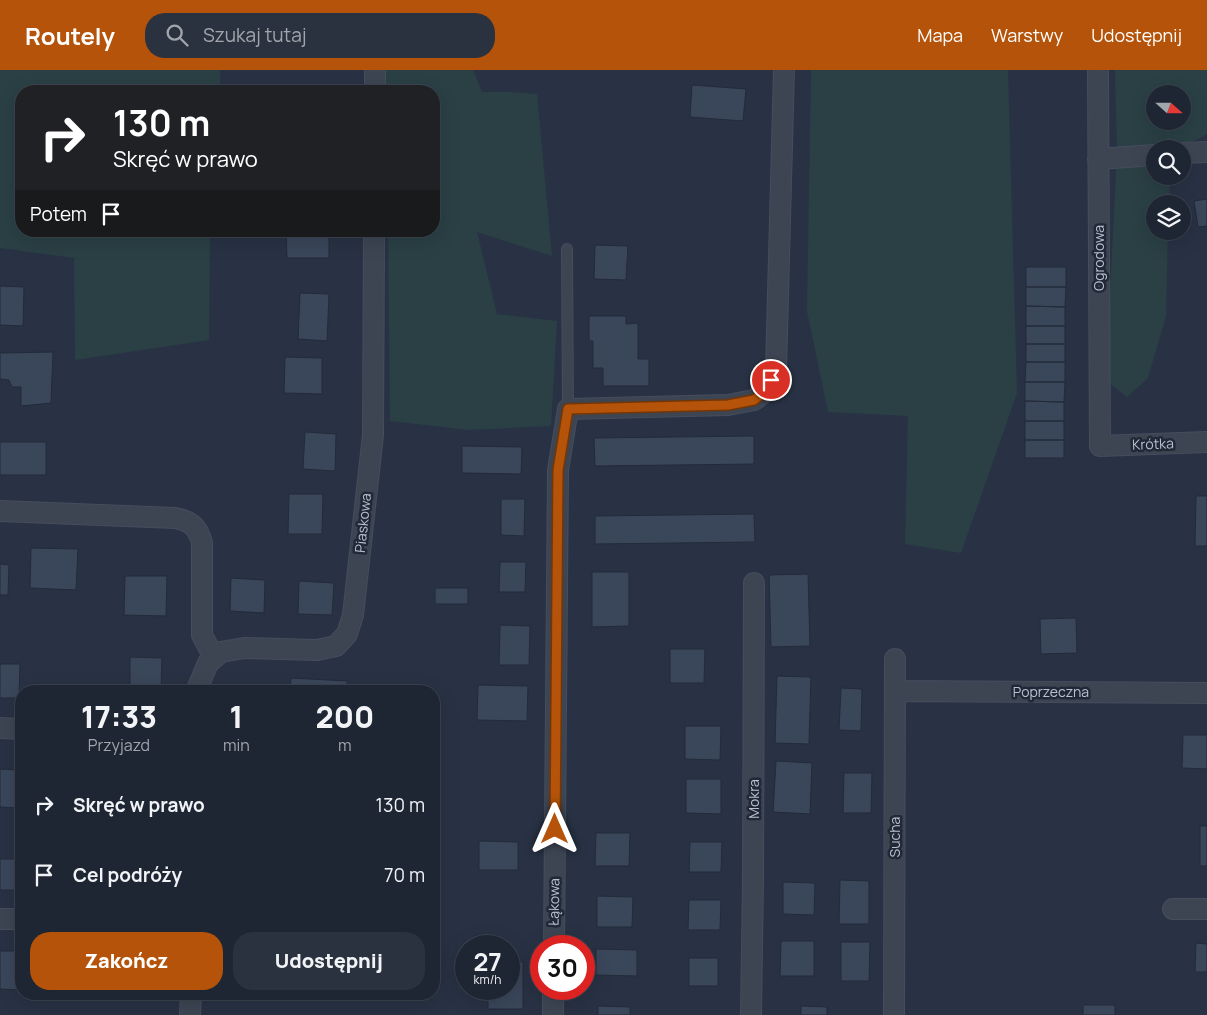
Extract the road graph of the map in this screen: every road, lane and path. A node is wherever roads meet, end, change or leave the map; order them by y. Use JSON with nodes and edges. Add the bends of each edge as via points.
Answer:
{"nodes":[{"id":1,"x":375,"y":70,"type":"edge"},
{"id":2,"x":784,"y":70,"type":"edge"},
{"id":3,"x":1098,"y":70,"type":"edge"},
{"id":4,"x":375,"y":85,"type":"edge"},
{"id":5,"x":1207,"y":152,"type":"edge"},
{"id":6,"x":1191,"y":153,"type":"edge"},
{"id":7,"x":1146,"y":156,"type":"edge"},
{"id":8,"x":1098,"y":159,"type":"junction"},
{"id":9,"x":374,"y":237,"type":"edge"},
{"id":10,"x":567,"y":249,"type":"dead end"},
{"id":11,"x":568,"y":409,"type":"junction"},
{"id":12,"x":1207,"y":442,"type":"edge"},
{"id":13,"x":1100,"y":446,"type":"joint"},
{"id":14,"x":0,"y":511,"type":"edge"},
{"id":15,"x":754,"y":583,"type":"dead end"},
{"id":16,"x":214,"y":658,"type":"junction"},
{"id":17,"x":895,"y":659,"type":"dead end"},
{"id":18,"x":199,"y":685,"type":"edge"},
{"id":19,"x":895,"y":691,"type":"junction"},
{"id":20,"x":1207,"y":693,"type":"edge"},
{"id":21,"x":0,"y":728,"type":"edge"},
{"id":22,"x":15,"y":729,"type":"edge"},
{"id":23,"x":1173,"y":909,"type":"dead end"},
{"id":24,"x":1207,"y":909,"type":"edge"},
{"id":25,"x":0,"y":919,"type":"edge"},
{"id":26,"x":15,"y":919,"type":"edge"},
{"id":27,"x":554,"y":935,"type":"edge"},
{"id":28,"x":191,"y":1000,"type":"edge"},
{"id":29,"x":553,"y":1000,"type":"edge"},
{"id":30,"x":190,"y":1015,"type":"edge"},
{"id":31,"x":553,"y":1015,"type":"edge"},
{"id":32,"x":751,"y":1015,"type":"edge"},
{"id":33,"x":894,"y":1015,"type":"edge"}],
"edges":[{"from":1,"to":4,"type":"street"},
{"from":2,"to":11,"type":"street","via":[[776,370],[767,390],[754,400],[728,405]]},
{"from":3,"to":8,"type":"street","name":"Ogrodowa"},
{"from":5,"to":6,"type":"street"},
{"from":7,"to":8,"type":"street"},
{"from":8,"to":13,"type":"street","name":"Ogrodowa"},
{"from":9,"to":16,"type":"street","name":"Piaskowa","via":[[373,435],[353,615],[347,634],[336,646],[317,650],[244,648],[221,652]]},
{"from":10,"to":11,"type":"lane"},
{"from":11,"to":27,"type":"street","name":"Łąkowa","via":[[558,470]]},
{"from":12,"to":13,"type":"street","name":"Krótka"},
{"from":14,"to":16,"type":"street","via":[[175,518],[190,523],[196,528],[202,543],[202,635]]},
{"from":15,"to":32,"type":"street","name":"Mokra"},
{"from":16,"to":18,"type":"street","via":[[208,663]]},
{"from":17,"to":19,"type":"street","name":"Sucha"},
{"from":19,"to":20,"type":"street","name":"Poprzeczna"},
{"from":19,"to":33,"type":"street","name":"Sucha"},
{"from":21,"to":22,"type":"street"},
{"from":23,"to":24,"type":"street"},
{"from":25,"to":26,"type":"street"},
{"from":28,"to":30,"type":"street"},
{"from":29,"to":31,"type":"street"}]}
